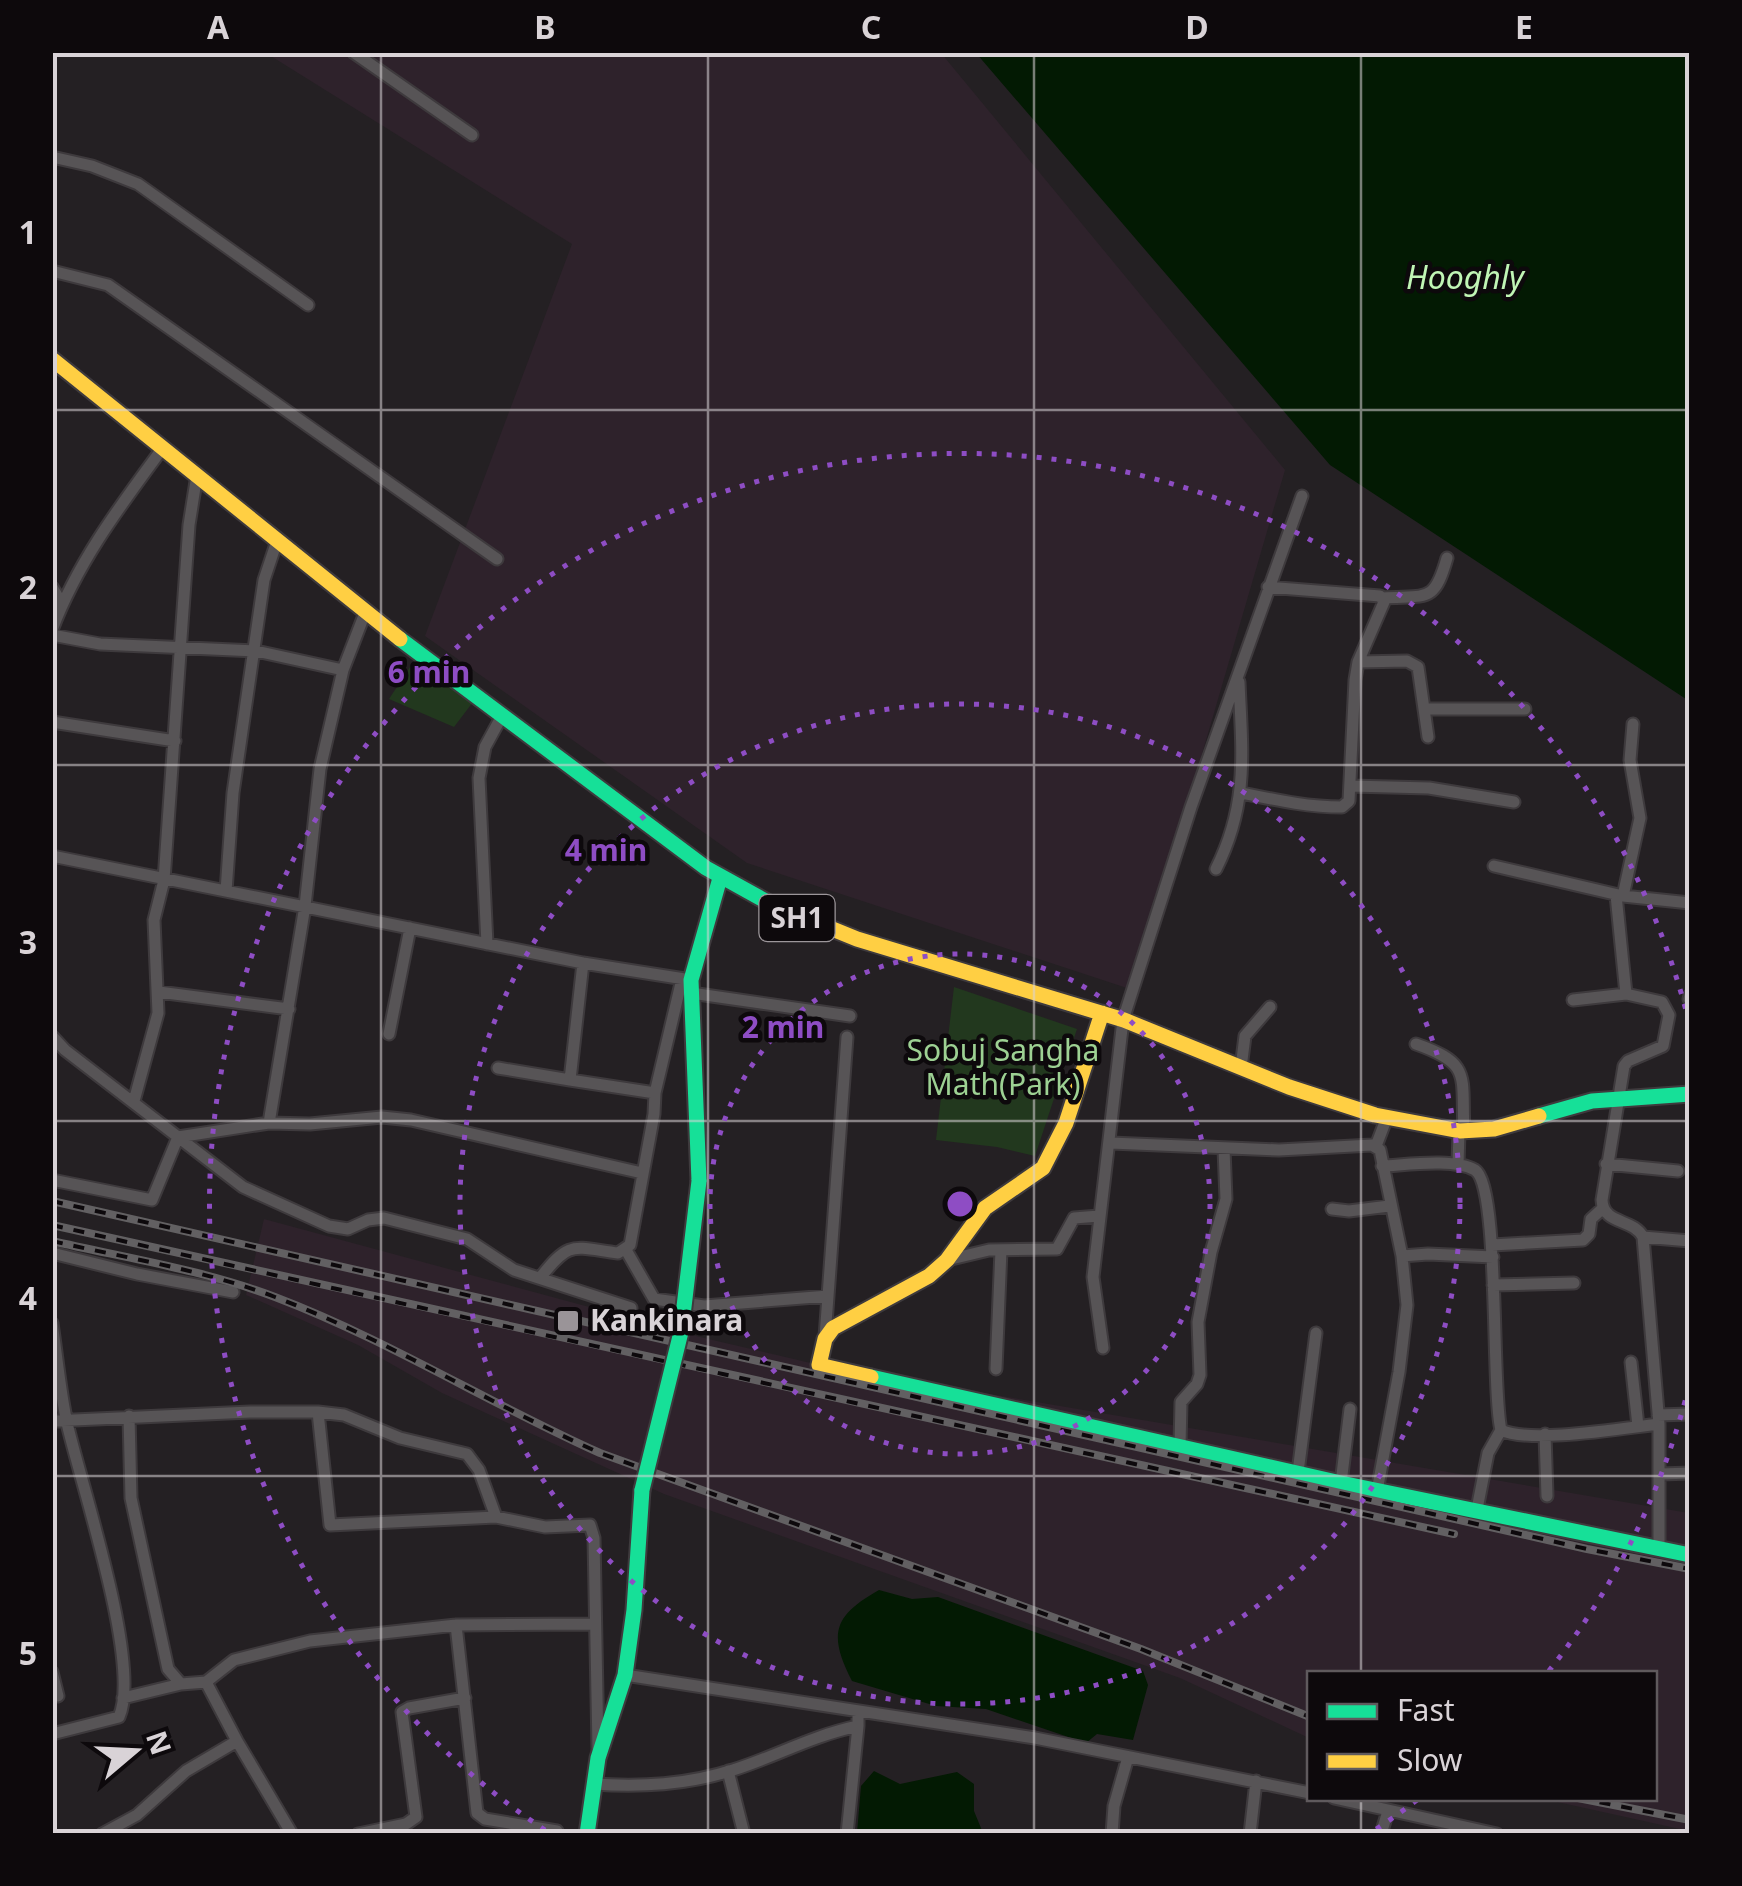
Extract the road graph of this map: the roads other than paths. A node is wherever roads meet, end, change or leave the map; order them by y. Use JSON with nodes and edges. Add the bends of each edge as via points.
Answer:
{"nodes":[{"id":1,"x":353,"y":52,"type":"edge"},
{"id":2,"x":472,"y":135,"type":"dead end"},
{"id":3,"x":52,"y":157,"type":"edge"},
{"id":4,"x":52,"y":271,"type":"edge"},
{"id":5,"x":308,"y":305,"type":"dead end"},
{"id":6,"x":52,"y":359,"type":"edge"},
{"id":7,"x":162,"y":449,"type":"junction"},
{"id":8,"x":197,"y":475,"type":"junction"},
{"id":9,"x":1302,"y":496,"type":"dead end"},
{"id":10,"x":277,"y":541,"type":"junction"},
{"id":11,"x":1447,"y":558,"type":"dead end"},
{"id":12,"x":497,"y":559,"type":"dead end"},
{"id":13,"x":1268,"y":587,"type":"junction"},
{"id":14,"x":56,"y":594,"type":"edge"},
{"id":15,"x":1383,"y":598,"type":"junction"},
{"id":16,"x":365,"y":613,"type":"junction"},
{"id":17,"x":52,"y":632,"type":"edge"},
{"id":18,"x":182,"y":649,"type":"junction"},
{"id":19,"x":256,"y":652,"type":"junction"},
{"id":20,"x":1358,"y":662,"type":"junction"},
{"id":21,"x":343,"y":670,"type":"junction"},
{"id":22,"x":1238,"y":672,"type":"junction"},
{"id":23,"x":1424,"y":709,"type":"junction"},
{"id":24,"x":1525,"y":709,"type":"dead end"},
{"id":25,"x":503,"y":714,"type":"junction"},
{"id":26,"x":52,"y":722,"type":"edge"},
{"id":27,"x":1633,"y":724,"type":"dead end"},
{"id":28,"x":1428,"y":737,"type":"dead end"},
{"id":29,"x":174,"y":741,"type":"junction"},
{"id":30,"x":1350,"y":786,"type":"junction"},
{"id":31,"x":1242,"y":792,"type":"junction"},
{"id":32,"x":1514,"y":802,"type":"dead end"},
{"id":33,"x":52,"y":856,"type":"edge"},
{"id":34,"x":1494,"y":866,"type":"dead end"},
{"id":35,"x":1216,"y":869,"type":"dead end"},
{"id":36,"x":720,"y":878,"type":"junction"},
{"id":37,"x":164,"y":880,"type":"junction"},
{"id":38,"x":226,"y":891,"type":"junction"},
{"id":39,"x":1619,"y":895,"type":"junction"},
{"id":40,"x":1690,"y":903,"type":"edge"},
{"id":41,"x":305,"y":906,"type":"junction"},
{"id":42,"x":410,"y":928,"type":"junction"},
{"id":43,"x":487,"y":944,"type":"junction"},
{"id":44,"x":583,"y":963,"type":"junction"},
{"id":45,"x":688,"y":984,"type":"junction"},
{"id":46,"x":159,"y":992,"type":"junction"},
{"id":47,"x":1626,"y":994,"type":"junction"},
{"id":48,"x":1573,"y":1000,"type":"dead end"},
{"id":49,"x":1270,"y":1006,"type":"dead end"},
{"id":50,"x":289,"y":1009,"type":"junction"},
{"id":51,"x":1102,"y":1013,"type":"junction"},
{"id":52,"x":850,"y":1016,"type":"dead end"},
{"id":53,"x":1123,"y":1020,"type":"junction"},
{"id":54,"x":389,"y":1034,"type":"dead end"},
{"id":55,"x":52,"y":1036,"type":"edge"},
{"id":56,"x":847,"y":1037,"type":"dead end"},
{"id":57,"x":1416,"y":1044,"type":"dead end"},
{"id":58,"x":498,"y":1068,"type":"dead end"},
{"id":59,"x":1241,"y":1068,"type":"junction"},
{"id":60,"x":570,"y":1080,"type":"junction"},
{"id":61,"x":656,"y":1092,"type":"junction"},
{"id":62,"x":1690,"y":1094,"type":"edge"},
{"id":63,"x":134,"y":1100,"type":"junction"},
{"id":64,"x":1618,"y":1100,"type":"junction"},
{"id":65,"x":1387,"y":1117,"type":"junction"},
{"id":66,"x":269,"y":1123,"type":"junction"},
{"id":67,"x":1461,"y":1131,"type":"junction"},
{"id":68,"x":178,"y":1137,"type":"junction"},
{"id":69,"x":1110,"y":1143,"type":"junction"},
{"id":70,"x":1376,"y":1146,"type":"junction"},
{"id":71,"x":1224,"y":1149,"type":"junction"},
{"id":72,"x":1606,"y":1164,"type":"junction"},
{"id":73,"x":1382,"y":1166,"type":"junction"},
{"id":74,"x":1458,"y":1166,"type":"junction"},
{"id":75,"x":1678,"y":1171,"type":"dead end"},
{"id":76,"x":642,"y":1173,"type":"junction"},
{"id":77,"x":52,"y":1180,"type":"edge"},
{"id":78,"x":1389,"y":1206,"type":"junction"},
{"id":79,"x":1332,"y":1209,"type":"dead end"},
{"id":80,"x":1602,"y":1209,"type":"junction"},
{"id":81,"x":1099,"y":1216,"type":"junction"},
{"id":82,"x":1643,"y":1237,"type":"junction"},
{"id":83,"x":1690,"y":1241,"type":"edge"},
{"id":84,"x":626,"y":1250,"type":"junction"},
{"id":85,"x":1000,"y":1250,"type":"junction"},
{"id":86,"x":1492,"y":1251,"type":"junction"},
{"id":87,"x":52,"y":1253,"type":"edge"},
{"id":88,"x":1402,"y":1256,"type":"junction"},
{"id":89,"x":947,"y":1260,"type":"junction"},
{"id":90,"x":540,"y":1278,"type":"junction"},
{"id":91,"x":1574,"y":1284,"type":"dead end"},
{"id":92,"x":1493,"y":1285,"type":"junction"},
{"id":93,"x":234,"y":1292,"type":"dead end"},
{"id":94,"x":828,"y":1296,"type":"junction"},
{"id":95,"x":631,"y":1308,"type":"dead end"},
{"id":96,"x":52,"y":1323,"type":"edge"},
{"id":97,"x":1316,"y":1332,"type":"dead end"},
{"id":98,"x":825,"y":1338,"type":"junction"},
{"id":99,"x":1104,"y":1348,"type":"dead end"},
{"id":100,"x":1631,"y":1362,"type":"dead end"},
{"id":101,"x":996,"y":1369,"type":"dead end"},
{"id":102,"x":1350,"y":1409,"type":"dead end"},
{"id":103,"x":318,"y":1412,"type":"junction"},
{"id":104,"x":1690,"y":1414,"type":"edge"},
{"id":105,"x":129,"y":1416,"type":"junction"},
{"id":106,"x":1658,"y":1419,"type":"junction"},
{"id":107,"x":59,"y":1421,"type":"edge"},
{"id":108,"x":1638,"y":1426,"type":"junction"},
{"id":109,"x":1501,"y":1430,"type":"junction"},
{"id":110,"x":1545,"y":1434,"type":"junction"},
{"id":111,"x":1180,"y":1445,"type":"junction"},
{"id":112,"x":1298,"y":1472,"type":"junction"},
{"id":113,"x":1661,"y":1474,"type":"junction"},
{"id":114,"x":1690,"y":1474,"type":"edge"},
{"id":115,"x":1340,"y":1483,"type":"junction"},
{"id":116,"x":1377,"y":1491,"type":"junction"},
{"id":117,"x":1547,"y":1496,"type":"dead end"},
{"id":118,"x":1477,"y":1509,"type":"junction"},
{"id":119,"x":496,"y":1517,"type":"junction"},
{"id":120,"x":1659,"y":1548,"type":"junction"},
{"id":121,"x":1690,"y":1555,"type":"edge"},
{"id":122,"x":594,"y":1624,"type":"junction"},
{"id":123,"x":456,"y":1625,"type":"junction"},
{"id":124,"x":52,"y":1672,"type":"edge"},
{"id":125,"x":625,"y":1675,"type":"junction"},
{"id":126,"x":206,"y":1682,"type":"junction"},
{"id":127,"x":181,"y":1684,"type":"junction"},
{"id":128,"x":58,"y":1696,"type":"dead end"},
{"id":129,"x":123,"y":1698,"type":"junction"},
{"id":130,"x":464,"y":1698,"type":"junction"},
{"id":131,"x":858,"y":1712,"type":"junction"},
{"id":132,"x":858,"y":1726,"type":"junction"},
{"id":133,"x":52,"y":1734,"type":"edge"},
{"id":134,"x":236,"y":1740,"type":"junction"},
{"id":135,"x":1128,"y":1757,"type":"junction"},
{"id":136,"x":598,"y":1758,"type":"junction"},
{"id":137,"x":728,"y":1772,"type":"junction"},
{"id":138,"x":1256,"y":1781,"type":"junction"},
{"id":139,"x":593,"y":1784,"type":"junction"},
{"id":140,"x":1307,"y":1792,"type":"edge"},
{"id":141,"x":1348,"y":1801,"type":"edge"},
{"id":142,"x":1388,"y":1810,"type":"junction"},
{"id":143,"x":557,"y":1831,"type":"edge"},
{"id":144,"x":102,"y":1834,"type":"edge"},
{"id":145,"x":292,"y":1834,"type":"edge"},
{"id":146,"x":358,"y":1834,"type":"edge"},
{"id":147,"x":587,"y":1834,"type":"edge"},
{"id":148,"x":744,"y":1834,"type":"edge"},
{"id":149,"x":847,"y":1834,"type":"edge"},
{"id":150,"x":1112,"y":1834,"type":"edge"},
{"id":151,"x":1250,"y":1834,"type":"edge"},
{"id":152,"x":1381,"y":1834,"type":"edge"},
{"id":153,"x":1497,"y":1834,"type":"edge"}],
"edges":[{"from":1,"to":2,"type":"street"},
{"from":3,"to":5,"type":"street","via":[[138,184]]},
{"from":4,"to":12,"type":"street","via":[[108,284]]},
{"from":6,"to":7,"type":"main road","number":"SH1"},
{"from":7,"to":8,"type":"main road","number":"SH1"},
{"from":7,"to":14,"type":"street"},
{"from":8,"to":10,"type":"main road","number":"SH1"},
{"from":8,"to":18,"type":"street"},
{"from":9,"to":13,"type":"street"},
{"from":10,"to":16,"type":"main road","number":"SH1"},
{"from":10,"to":19,"type":"street","via":[[264,580]]},
{"from":11,"to":15,"type":"street","via":[[1430,594]]},
{"from":13,"to":15,"type":"street"},
{"from":13,"to":22,"type":"street"},
{"from":14,"to":17,"type":"street"},
{"from":15,"to":20,"type":"street"},
{"from":16,"to":21,"type":"street"},
{"from":16,"to":25,"type":"main road","number":"SH1"},
{"from":17,"to":18,"type":"street","via":[[100,644]]},
{"from":18,"to":19,"type":"street"},
{"from":18,"to":29,"type":"street"},
{"from":19,"to":21,"type":"street"},
{"from":19,"to":38,"type":"street","via":[[233,793]]},
{"from":20,"to":23,"type":"street","via":[[1414,663]]},
{"from":20,"to":30,"type":"street"},
{"from":21,"to":41,"type":"street","via":[[320,769]]},
{"from":22,"to":31,"type":"street"},
{"from":22,"to":53,"type":"street"},
{"from":23,"to":24,"type":"street"},
{"from":23,"to":28,"type":"street"},
{"from":25,"to":36,"type":"main road","number":"SH1"},
{"from":25,"to":43,"type":"street","via":[[478,778]]},
{"from":26,"to":29,"type":"street"},
{"from":27,"to":39,"type":"street","via":[[1630,760],[1640,818]]},
{"from":29,"to":37,"type":"street"},
{"from":30,"to":31,"type":"street","via":[[1342,807]]},
{"from":30,"to":32,"type":"street","via":[[1429,788]]},
{"from":31,"to":35,"type":"street"},
{"from":33,"to":37,"type":"street"},
{"from":34,"to":39,"type":"street"},
{"from":36,"to":45,"type":"main road"},
{"from":36,"to":51,"type":"main road","number":"SH1","via":[[816,926]]},
{"from":37,"to":38,"type":"street"},
{"from":37,"to":46,"type":"street","via":[[154,920]]},
{"from":38,"to":41,"type":"street"},
{"from":39,"to":40,"type":"street"},
{"from":39,"to":47,"type":"street"},
{"from":41,"to":42,"type":"street"},
{"from":41,"to":50,"type":"street"},
{"from":42,"to":43,"type":"street"},
{"from":42,"to":54,"type":"street"},
{"from":43,"to":44,"type":"street"},
{"from":44,"to":45,"type":"street"},
{"from":44,"to":60,"type":"street"},
{"from":45,"to":52,"type":"street"},
{"from":45,"to":61,"type":"street"},
{"from":45,"to":125,"type":"main road","bridge":true,"via":[[699,1181],[681,1332],[642,1490]]},
{"from":46,"to":50,"type":"street"},
{"from":46,"to":63,"type":"street"},
{"from":47,"to":48,"type":"street"},
{"from":47,"to":64,"type":"street","via":[[1662,1002],[1669,1014],[1663,1046],[1626,1062]]},
{"from":49,"to":59,"type":"street","via":[[1245,1036]]},
{"from":50,"to":66,"type":"street"},
{"from":51,"to":53,"type":"main road","number":"SH1"},
{"from":51,"to":89,"type":"main road","via":[[1049,1161],[986,1208]]},
{"from":53,"to":59,"type":"main road","number":"SH1"},
{"from":53,"to":69,"type":"street"},
{"from":55,"to":63,"type":"street"},
{"from":56,"to":94,"type":"street"},
{"from":57,"to":67,"type":"street","via":[[1458,1068]]},
{"from":58,"to":60,"type":"street"},
{"from":59,"to":65,"type":"main road","number":"SH1"},
{"from":60,"to":61,"type":"street"},
{"from":61,"to":76,"type":"street"},
{"from":62,"to":64,"type":"main road","number":"SH1"},
{"from":63,"to":68,"type":"street"},
{"from":64,"to":67,"type":"main road","number":"SH1"},
{"from":64,"to":72,"type":"street"},
{"from":65,"to":67,"type":"main road","number":"SH1"},
{"from":65,"to":70,"type":"street"},
{"from":66,"to":68,"type":"street"},
{"from":66,"to":76,"type":"street","via":[[398,1118]]},
{"from":67,"to":74,"type":"street"},
{"from":68,"to":77,"type":"street","via":[[152,1200]]},
{"from":68,"to":90,"type":"street","via":[[244,1186],[329,1226],[393,1220],[467,1239],[506,1266]]},
{"from":69,"to":71,"type":"street"},
{"from":69,"to":81,"type":"street"},
{"from":70,"to":71,"type":"street"},
{"from":70,"to":73,"type":"street"},
{"from":71,"to":111,"type":"street","via":[[1226,1198],[1198,1322],[1200,1375],[1180,1402]]},
{"from":72,"to":75,"type":"street"},
{"from":72,"to":80,"type":"street"},
{"from":73,"to":74,"type":"street"},
{"from":73,"to":78,"type":"street"},
{"from":74,"to":86,"type":"street","via":[[1481,1177]]},
{"from":76,"to":84,"type":"street"},
{"from":78,"to":79,"type":"street"},
{"from":78,"to":88,"type":"street"},
{"from":80,"to":82,"type":"street"},
{"from":80,"to":86,"type":"street","via":[[1583,1240]]},
{"from":81,"to":85,"type":"street","via":[[1074,1218],[1061,1246]]},
{"from":81,"to":99,"type":"street","via":[[1094,1287]]},
{"from":82,"to":83,"type":"street"},
{"from":82,"to":106,"type":"street"},
{"from":84,"to":90,"type":"street","via":[[563,1250]]},
{"from":84,"to":94,"type":"street","via":[[654,1299],[704,1306]]},
{"from":85,"to":89,"type":"street"},
{"from":85,"to":101,"type":"street"},
{"from":86,"to":88,"type":"street"},
{"from":86,"to":92,"type":"street"},
{"from":87,"to":93,"type":"street"},
{"from":88,"to":116,"type":"street","via":[[1406,1326]]},
{"from":89,"to":98,"type":"main road","via":[[914,1285],[844,1319]]},
{"from":90,"to":95,"type":"street"},
{"from":91,"to":92,"type":"street"},
{"from":92,"to":109,"type":"street"},
{"from":94,"to":98,"type":"street"},
{"from":96,"to":107,"type":"street"},
{"from":97,"to":112,"type":"street"},
{"from":98,"to":111,"type":"main road","via":[[819,1365]]},
{"from":100,"to":108,"type":"street"},
{"from":102,"to":115,"type":"street"},
{"from":103,"to":105,"type":"street"},
{"from":103,"to":119,"type":"street","via":[[467,1454]]},
{"from":103,"to":119,"type":"street","via":[[330,1525]]},
{"from":104,"to":106,"type":"street"},
{"from":105,"to":107,"type":"street"},
{"from":105,"to":127,"type":"street","via":[[134,1516],[168,1669]]},
{"from":106,"to":108,"type":"street"},
{"from":106,"to":113,"type":"street"},
{"from":107,"to":129,"type":"street","via":[[124,1660]]},
{"from":108,"to":110,"type":"street"},
{"from":109,"to":110,"type":"street"},
{"from":109,"to":118,"type":"street","via":[[1488,1453]]},
{"from":110,"to":117,"type":"street"},
{"from":111,"to":112,"type":"main road"},
{"from":112,"to":115,"type":"main road"},
{"from":113,"to":114,"type":"street"},
{"from":113,"to":120,"type":"street"},
{"from":115,"to":116,"type":"main road"},
{"from":116,"to":118,"type":"main road"},
{"from":118,"to":120,"type":"main road"},
{"from":119,"to":122,"type":"street","via":[[590,1525]]},
{"from":120,"to":121,"type":"main road"},
{"from":122,"to":123,"type":"street"},
{"from":122,"to":136,"type":"street"},
{"from":123,"to":126,"type":"street","via":[[295,1644],[234,1660]]},
{"from":123,"to":130,"type":"street"},
{"from":124,"to":128,"type":"street"},
{"from":125,"to":131,"type":"street"},
{"from":125,"to":136,"type":"main road"},
{"from":126,"to":127,"type":"street"},
{"from":126,"to":134,"type":"street"},
{"from":127,"to":129,"type":"street"},
{"from":129,"to":133,"type":"street","via":[[115,1720]]},
{"from":130,"to":143,"type":"street","via":[[478,1814]]},
{"from":130,"to":146,"type":"street","via":[[402,1712],[416,1817]]},
{"from":131,"to":132,"type":"street"},
{"from":131,"to":135,"type":"street"},
{"from":132,"to":137,"type":"street","via":[[820,1734]]},
{"from":132,"to":149,"type":"street"},
{"from":134,"to":144,"type":"street"},
{"from":134,"to":145,"type":"street"},
{"from":135,"to":138,"type":"street"},
{"from":135,"to":150,"type":"street"},
{"from":136,"to":139,"type":"main road"},
{"from":137,"to":139,"type":"street","via":[[652,1786]]},
{"from":137,"to":148,"type":"street"},
{"from":138,"to":140,"type":"street"},
{"from":138,"to":151,"type":"street"},
{"from":139,"to":147,"type":"main road"},
{"from":141,"to":142,"type":"street"},
{"from":142,"to":152,"type":"street"},
{"from":142,"to":153,"type":"street"}]}
